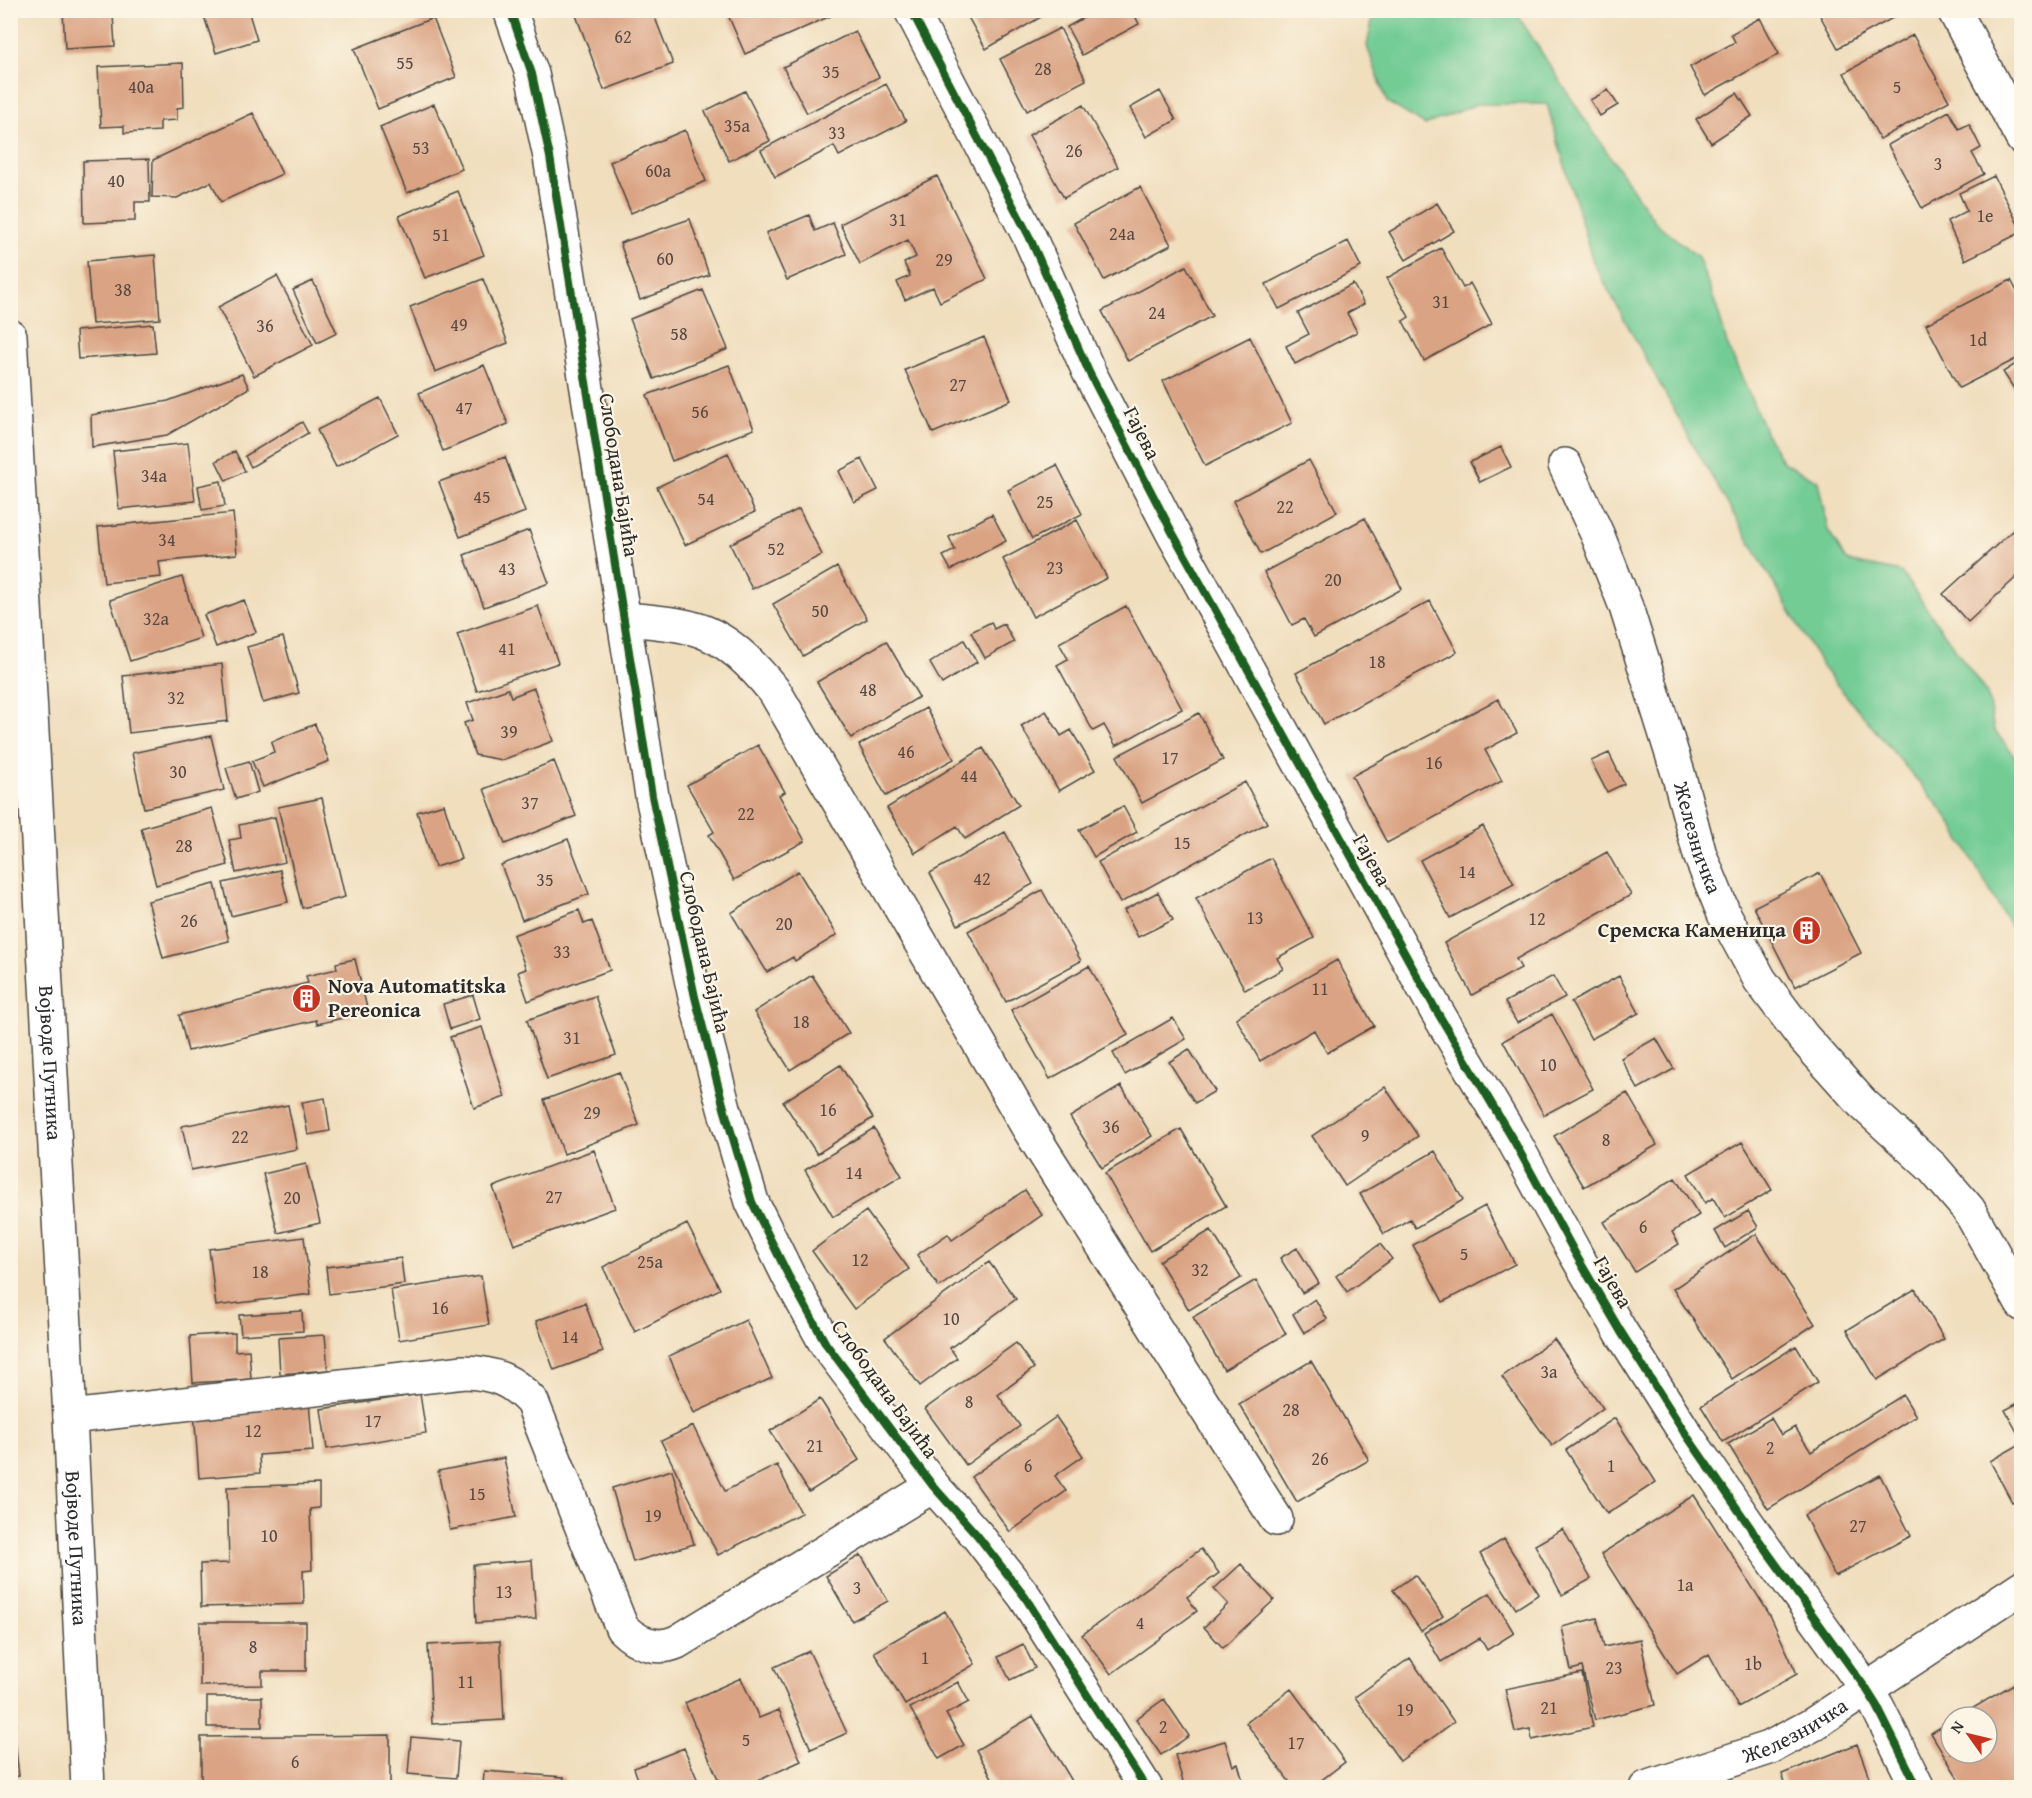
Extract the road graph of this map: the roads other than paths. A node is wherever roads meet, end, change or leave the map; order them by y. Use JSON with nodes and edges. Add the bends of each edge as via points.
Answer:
{"nodes":[{"id":1,"x":510,"y":10,"type":"edge"},
{"id":2,"x":911,"y":10,"type":"edge"},
{"id":3,"x":1954,"y":10,"type":"edge"},
{"id":4,"x":2022,"y":138,"type":"edge"},
{"id":5,"x":10,"y":336,"type":"edge"},
{"id":6,"x":1565,"y":465,"type":"dead end"},
{"id":7,"x":623,"y":619,"type":"junction"},
{"id":8,"x":2022,"y":1305,"type":"edge"},
{"id":9,"x":70,"y":1417,"type":"junction"},
{"id":10,"x":933,"y":1486,"type":"junction"},
{"id":11,"x":1276,"y":1519,"type":"dead end"},
{"id":12,"x":2022,"y":1587,"type":"edge"},
{"id":13,"x":1867,"y":1690,"type":"junction"},
{"id":14,"x":88,"y":1788,"type":"edge"},
{"id":15,"x":1146,"y":1788,"type":"edge"},
{"id":16,"x":1646,"y":1788,"type":"edge"},
{"id":17,"x":1918,"y":1788,"type":"edge"}],
"edges":[{"from":1,"to":7,"type":"street","name":"Слободана Бајића","via":[[532,74],[550,157]]},
{"from":2,"to":13,"type":"street","name":"Гајева","via":[[1029,236],[1089,372],[1171,530],[1430,999],[1627,1341],[1768,1553]]},
{"from":3,"to":4,"type":"street"},
{"from":5,"to":9,"type":"street","name":"Војводе Путника"},
{"from":6,"to":8,"type":"street","name":"Железничка","via":[[1626,607],[1700,855],[1724,914],[1760,980],[1803,1037],[1862,1103],[1933,1168],[1969,1210]]},
{"from":7,"to":10,"type":"street","name":"Слободана Бајића","via":[[652,796],[695,997],[752,1202],[826,1344]]},
{"from":7,"to":11,"type":"street","via":[[694,628],[716,638],[758,672],[775,692],[1029,1129]]},
{"from":9,"to":10,"type":"street","via":[[464,1372],[501,1378],[519,1387],[532,1401],[622,1628],[641,1642],[656,1646],[677,1642]]},
{"from":9,"to":14,"type":"street","name":"Војводе Путника"},
{"from":10,"to":15,"type":"street","name":"Слободана Бајића","via":[[1025,1597]]},
{"from":12,"to":13,"type":"street","name":"Железничка"},
{"from":13,"to":16,"type":"street","name":"Железничка","via":[[1769,1748]]},
{"from":13,"to":17,"type":"street","name":"Гајева"}]}
